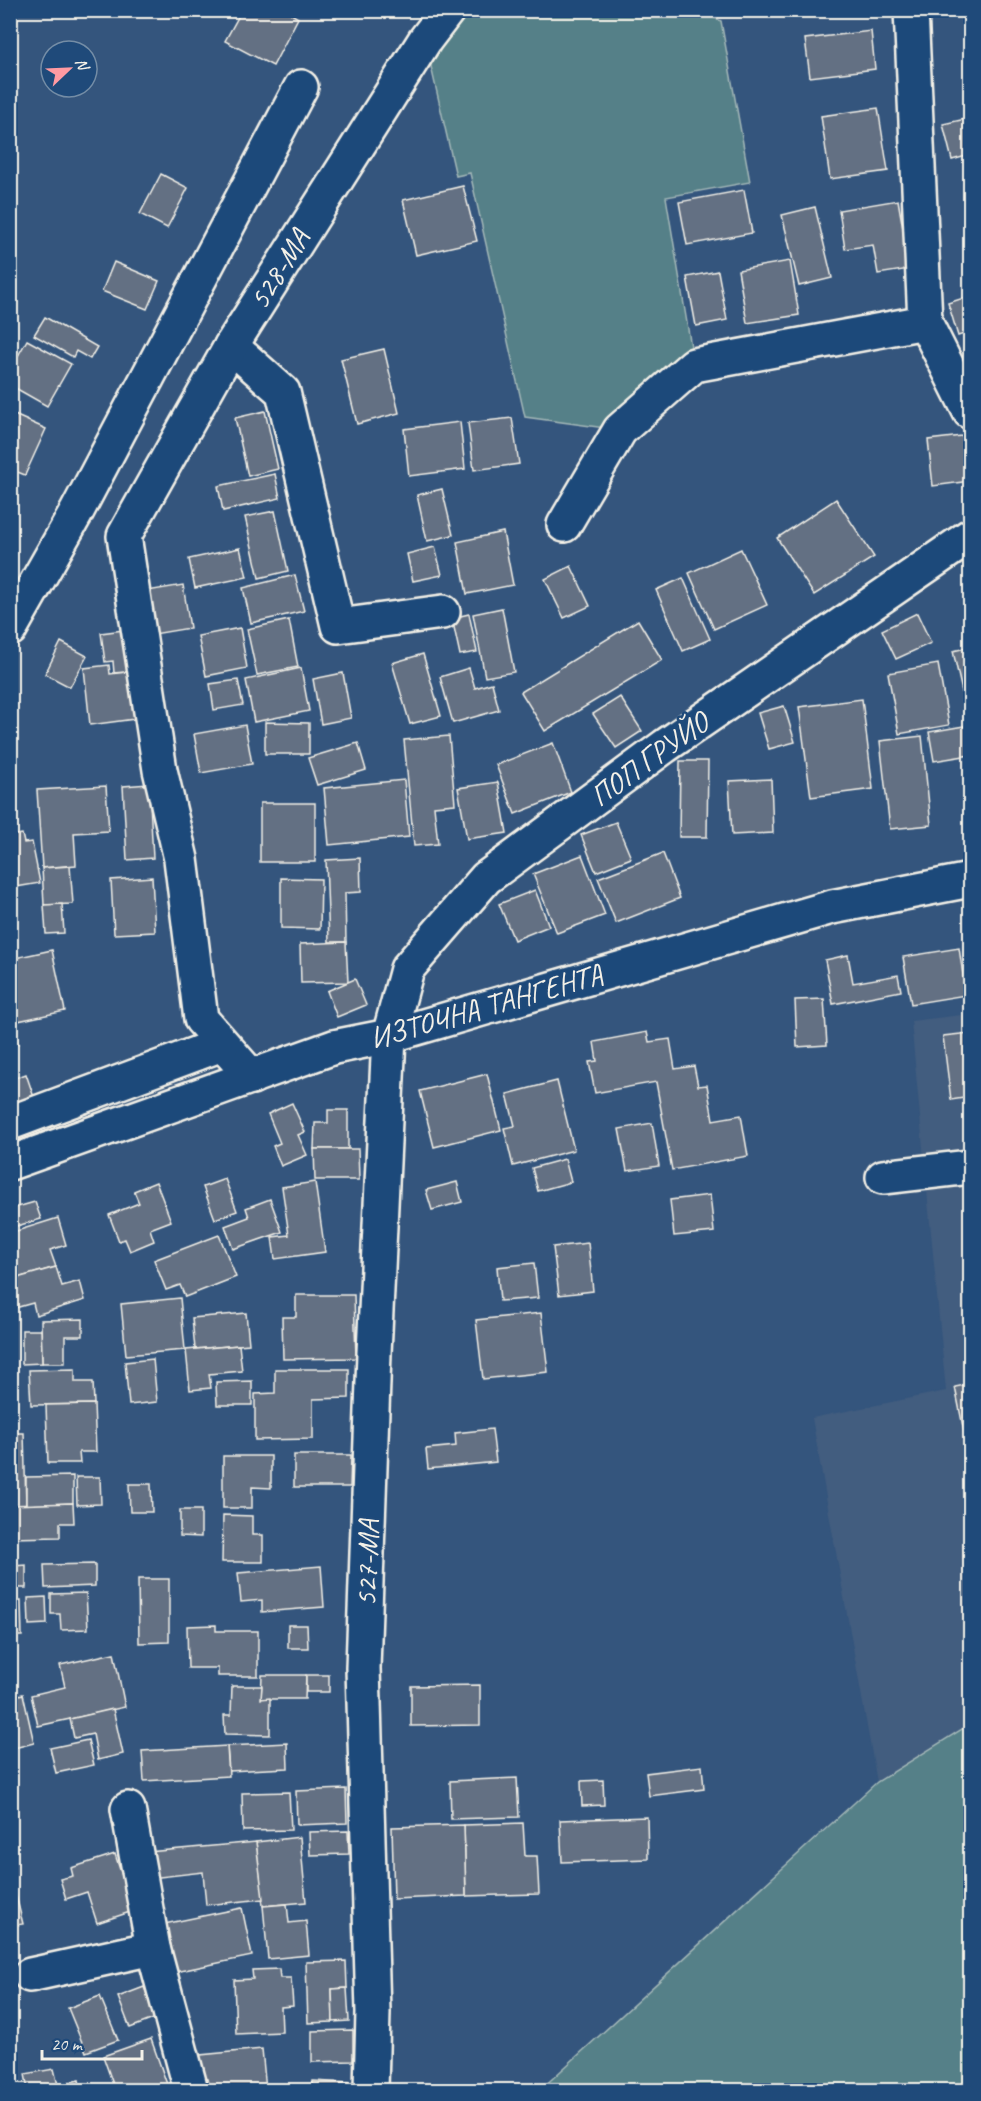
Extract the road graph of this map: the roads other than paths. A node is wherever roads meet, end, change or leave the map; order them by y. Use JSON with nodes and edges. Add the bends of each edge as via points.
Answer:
{"nodes":[{"id":1,"x":448,"y":10,"type":"edge"},
{"id":2,"x":911,"y":10,"type":"edge"},
{"id":3,"x":301,"y":87,"type":"dead end"},
{"id":4,"x":925,"y":322,"type":"junction"},
{"id":5,"x":231,"y":346,"type":"junction"},
{"id":6,"x":970,"y":412,"type":"edge"},
{"id":7,"x":564,"y":525,"type":"dead end"},
{"id":8,"x":970,"y":536,"type":"edge"},
{"id":9,"x":443,"y":612,"type":"dead end"},
{"id":10,"x":10,"y":629,"type":"edge"},
{"id":11,"x":970,"y":880,"type":"edge"},
{"id":12,"x":389,"y":1036,"type":"junction"},
{"id":13,"x":222,"y":1044,"type":"junction"},
{"id":14,"x":252,"y":1077,"type":"junction"},
{"id":15,"x":10,"y":1123,"type":"edge"},
{"id":16,"x":10,"y":1163,"type":"edge"},
{"id":17,"x":970,"y":1167,"type":"edge"},
{"id":18,"x":883,"y":1177,"type":"dead end"},
{"id":19,"x":128,"y":1809,"type":"dead end"},
{"id":20,"x":153,"y":1948,"type":"junction"},
{"id":21,"x":30,"y":1975,"type":"dead end"},
{"id":22,"x":191,"y":2091,"type":"edge"},
{"id":23,"x":371,"y":2091,"type":"edge"}],
"edges":[{"from":1,"to":5,"type":"street","name":"528-МА","via":[[425,40]]},
{"from":2,"to":4,"type":"street"},
{"from":3,"to":10,"type":"street","via":[[87,492]]},
{"from":4,"to":6,"type":"street"},
{"from":4,"to":7,"type":"street","via":[[694,365],[620,429]]},
{"from":5,"to":9,"type":"street","via":[[284,392],[338,626]]},
{"from":5,"to":13,"type":"street","name":"528-МА","via":[[124,536],[160,770],[181,859],[201,1019]]},
{"from":8,"to":12,"type":"street","name":"ПОП ГРУЙО","via":[[665,746],[486,878],[407,969]]},
{"from":11,"to":12,"type":"street","name":"ИЗТОЧНА ТАНГЕНТА","via":[[832,907]]},
{"from":12,"to":14,"type":"street","name":"ИЗТОЧНА ТАНГЕНТА","via":[[334,1047]]},
{"from":12,"to":23,"type":"street","name":"527-МА","via":[[363,1668],[373,2012]]},
{"from":13,"to":14,"type":"street"},
{"from":13,"to":15,"type":"street"},
{"from":14,"to":16,"type":"street","name":"ИЗТОЧНА ТАНГЕНТА"},
{"from":17,"to":18,"type":"street"},
{"from":19,"to":20,"type":"street"},
{"from":20,"to":21,"type":"street"},
{"from":20,"to":22,"type":"street"}]}
